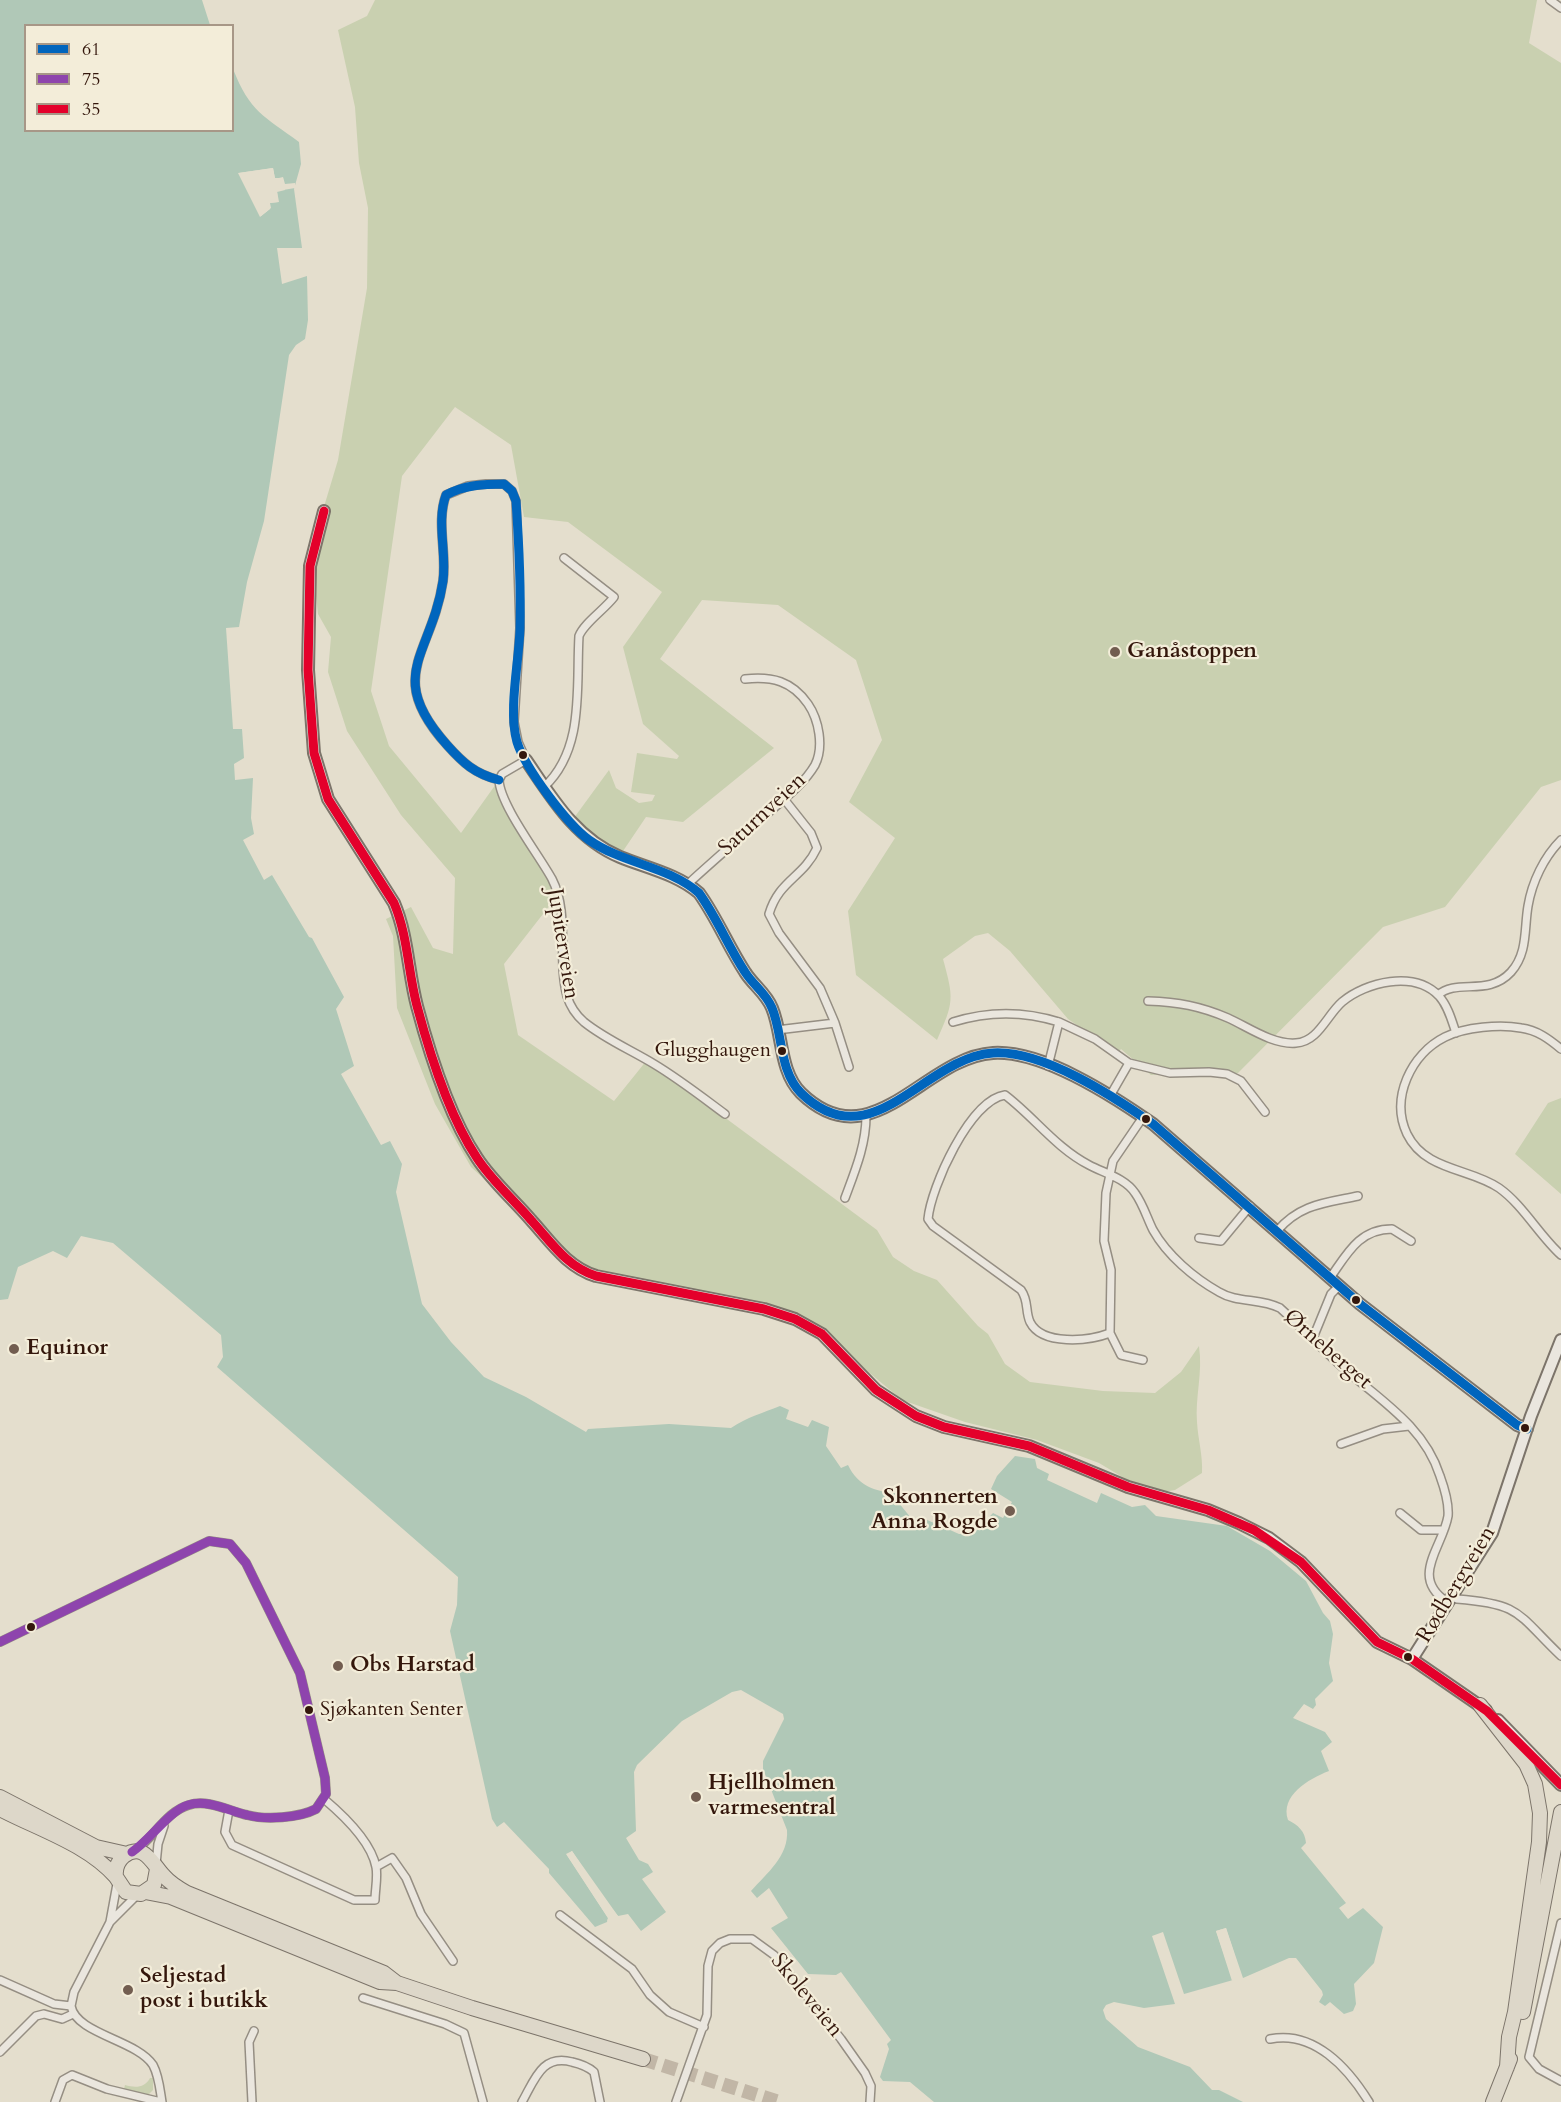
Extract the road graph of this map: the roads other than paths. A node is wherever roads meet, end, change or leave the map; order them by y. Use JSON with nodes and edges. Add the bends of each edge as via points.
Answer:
{"nodes":[{"id":1,"x":1550,"y":0,"type":"edge"},
{"id":2,"x":1561,"y":8,"type":"edge"},
{"id":3,"x":324,"y":511,"type":"dead end"},
{"id":4,"x":564,"y":558,"type":"dead end"},
{"id":5,"x":745,"y":679,"type":"dead end"},
{"id":6,"x":526,"y":760,"type":"junction"},
{"id":7,"x":499,"y":780,"type":"junction"},
{"id":8,"x":544,"y":787,"type":"junction"},
{"id":9,"x":784,"y":799,"type":"junction"},
{"id":10,"x":1561,"y":840,"type":"edge"},
{"id":11,"x":688,"y":884,"type":"junction"},
{"id":12,"x":1438,"y":995,"type":"junction"},
{"id":13,"x":1148,"y":1001,"type":"dead end"},
{"id":14,"x":954,"y":1022,"type":"dead end"},
{"id":15,"x":1059,"y":1022,"type":"junction"},
{"id":16,"x":835,"y":1023,"type":"junction"},
{"id":17,"x":777,"y":1030,"type":"junction"},
{"id":18,"x":1456,"y":1033,"type":"junction"},
{"id":19,"x":1561,"y":1048,"type":"edge"},
{"id":20,"x":1129,"y":1063,"type":"junction"},
{"id":21,"x":1048,"y":1066,"type":"junction"},
{"id":22,"x":849,"y":1067,"type":"dead end"},
{"id":23,"x":1110,"y":1096,"type":"junction"},
{"id":24,"x":1265,"y":1112,"type":"dead end"},
{"id":25,"x":725,"y":1114,"type":"dead end"},
{"id":26,"x":866,"y":1116,"type":"junction"},
{"id":27,"x":1143,"y":1117,"type":"junction"},
{"id":28,"x":1109,"y":1174,"type":"junction"},
{"id":29,"x":1358,"y":1196,"type":"dead end"},
{"id":30,"x":845,"y":1198,"type":"dead end"},
{"id":31,"x":1250,"y":1206,"type":"junction"},
{"id":32,"x":1277,"y":1231,"type":"junction"},
{"id":33,"x":1199,"y":1238,"type":"dead end"},
{"id":34,"x":1411,"y":1241,"type":"dead end"},
{"id":35,"x":1561,"y":1255,"type":"edge"},
{"id":36,"x":1330,"y":1278,"type":"junction"},
{"id":37,"x":1339,"y":1286,"type":"junction"},
{"id":38,"x":1110,"y":1333,"type":"junction"},
{"id":39,"x":1313,"y":1338,"type":"junction"},
{"id":40,"x":1561,"y":1340,"type":"edge"},
{"id":41,"x":1143,"y":1359,"type":"dead end"},
{"id":42,"x":1409,"y":1426,"type":"junction"},
{"id":43,"x":1527,"y":1429,"type":"junction"},
{"id":44,"x":1341,"y":1444,"type":"dead end"},
{"id":45,"x":1400,"y":1513,"type":"dead end"},
{"id":46,"x":1443,"y":1530,"type":"junction"},
{"id":47,"x":1449,"y":1599,"type":"junction"},
{"id":48,"x":0,"y":1642,"type":"edge"},
{"id":49,"x":1561,"y":1656,"type":"edge"},
{"id":50,"x":1412,"y":1659,"type":"junction"},
{"id":51,"x":1480,"y":1705,"type":"junction"},
{"id":52,"x":1561,"y":1785,"type":"edge"},
{"id":53,"x":0,"y":1797,"type":"edge"},
{"id":54,"x":324,"y":1799,"type":"junction"},
{"id":55,"x":0,"y":1809,"type":"edge"},
{"id":56,"x":229,"y":1810,"type":"junction"},
{"id":57,"x":1561,"y":1812,"type":"edge"},
{"id":58,"x":165,"y":1823,"type":"junction"},
{"id":59,"x":129,"y":1853,"type":"junction"},
{"id":60,"x":156,"y":1867,"type":"junction"},
{"id":61,"x":376,"y":1867,"type":"junction"},
{"id":62,"x":116,"y":1879,"type":"junction"},
{"id":63,"x":141,"y":1893,"type":"junction"},
{"id":64,"x":560,"y":1915,"type":"dead end"},
{"id":65,"x":110,"y":1922,"type":"junction"},
{"id":66,"x":1561,"y":1923,"type":"edge"},
{"id":67,"x":453,"y":1961,"type":"dead end"},
{"id":68,"x":0,"y":1980,"type":"edge"},
{"id":69,"x":397,"y":1983,"type":"junction"},
{"id":70,"x":363,"y":1998,"type":"dead end"},
{"id":71,"x":71,"y":2006,"type":"junction"},
{"id":72,"x":73,"y":2014,"type":"junction"},
{"id":73,"x":704,"y":2027,"type":"junction"},
{"id":74,"x":254,"y":2031,"type":"dead end"},
{"id":75,"x":1270,"y":2039,"type":"dead end"},
{"id":76,"x":0,"y":2052,"type":"edge"},
{"id":77,"x":643,"y":2059,"type":"tunnel mouth"},
{"id":78,"x":1507,"y":2067,"type":"junction"},
{"id":79,"x":1561,"y":2081,"type":"edge"},
{"id":80,"x":55,"y":2102,"type":"edge"},
{"id":81,"x":161,"y":2102,"type":"edge"},
{"id":82,"x":252,"y":2102,"type":"edge"},
{"id":83,"x":483,"y":2102,"type":"edge"},
{"id":84,"x":522,"y":2102,"type":"edge"},
{"id":85,"x":600,"y":2102,"type":"edge"},
{"id":86,"x":676,"y":2102,"type":"edge"},
{"id":87,"x":870,"y":2102,"type":"edge"},
{"id":88,"x":1369,"y":2102,"type":"edge"},
{"id":89,"x":1493,"y":2102,"type":"edge"}],
"edges":[{"from":1,"to":2,"type":"street"},
{"from":3,"to":50,"type":"main road","via":[[310,566],[308,651],[311,730],[322,786],[400,918],[426,1040],[467,1142],[485,1169],[561,1255],[596,1276],[764,1309],[795,1319],[822,1334],[876,1390],[916,1416],[944,1427],[1029,1446],[1128,1487],[1239,1523],[1301,1563],[1377,1642]]},
{"from":4,"to":8,"type":"street","via":[[614,597],[581,630],[573,742],[561,768]]},
{"from":5,"to":9,"type":"street","name":"Saturnveien","via":[[766,677],[787,683],[814,713],[819,733],[816,764]]},
{"from":6,"to":7,"type":"street","via":[[502,774]]},
{"from":6,"to":7,"type":"street","via":[[514,722],[520,590],[516,501],[504,484],[468,486],[446,495],[442,507],[443,577],[439,605],[413,676],[424,716],[441,738],[474,772]]},
{"from":6,"to":8,"type":"main road"},
{"from":7,"to":25,"type":"street","name":"Jupiterveien","via":[[513,814],[553,881],[559,904],[562,970],[573,1011]]},
{"from":8,"to":11,"type":"main road","via":[[589,840]]},
{"from":9,"to":11,"type":"street","name":"Saturnveien"},
{"from":9,"to":16,"type":"street","via":[[811,833],[817,848],[809,865],[784,885],[773,900],[769,914],[820,988]]},
{"from":10,"to":12,"type":"street","via":[[1548,855],[1532,890],[1522,957],[1510,973],[1482,988],[1448,989]]},
{"from":11,"to":17,"type":"main road","via":[[704,899],[746,974],[763,991]]},
{"from":12,"to":13,"type":"street","via":[[1406,982],[1371,986],[1350,995],[1312,1036],[1297,1043],[1275,1040],[1182,1002]]},
{"from":12,"to":18,"type":"street"},
{"from":14,"to":15,"type":"street","via":[[996,1013]]},
{"from":15,"to":20,"type":"street","via":[[1095,1039]]},
{"from":15,"to":21,"type":"street"},
{"from":16,"to":17,"type":"street"},
{"from":16,"to":22,"type":"street"},
{"from":17,"to":26,"type":"main road","via":[[784,1060],[799,1091],[834,1113]]},
{"from":18,"to":19,"type":"street","via":[[1521,1028],[1539,1033]]},
{"from":18,"to":35,"type":"street","via":[[1429,1048],[1407,1078],[1402,1110],[1406,1131],[1427,1156],[1500,1189]]},
{"from":20,"to":23,"type":"street"},
{"from":20,"to":24,"type":"street","via":[[1170,1073],[1227,1074],[1241,1082]]},
{"from":21,"to":23,"type":"main road"},
{"from":21,"to":26,"type":"main road","via":[[1003,1053],[971,1057]]},
{"from":23,"to":27,"type":"main road"},
{"from":26,"to":30,"type":"street","via":[[861,1154]]},
{"from":27,"to":28,"type":"street","via":[[1113,1161]]},
{"from":27,"to":31,"type":"main road"},
{"from":28,"to":38,"type":"street","via":[[1103,1220],[1104,1251],[1111,1270]]},
{"from":28,"to":38,"type":"street","name":"Ørneberget","via":[[1068,1151],[1005,1095],[996,1096],[984,1106],[951,1152],[931,1197],[928,1220],[1021,1290],[1037,1331],[1072,1339],[1092,1339]]},
{"from":28,"to":39,"type":"street","name":"Ørneberget","via":[[1135,1193],[1154,1232],[1176,1260],[1220,1293],[1269,1302],[1280,1308]]},
{"from":29,"to":32,"type":"street","via":[[1305,1208]]},
{"from":31,"to":32,"type":"main road"},
{"from":31,"to":33,"type":"street","via":[[1221,1241]]},
{"from":32,"to":36,"type":"main road"},
{"from":34,"to":36,"type":"street","via":[[1392,1229],[1371,1232],[1354,1244]]},
{"from":36,"to":37,"type":"main road"},
{"from":37,"to":39,"type":"street","via":[[1331,1294]]},
{"from":37,"to":43,"type":"main road","via":[[1433,1362]]},
{"from":38,"to":41,"type":"street","via":[[1121,1355]]},
{"from":39,"to":42,"type":"street","name":"Ørneberget"},
{"from":40,"to":43,"type":"main road","name":"Rødbergveien"},
{"from":42,"to":44,"type":"street","via":[[1383,1429]]},
{"from":42,"to":46,"type":"street","name":"Ørneberget","via":[[1440,1474],[1448,1513]]},
{"from":43,"to":47,"type":"main road","name":"Rødbergveien","via":[[1492,1533]]},
{"from":45,"to":46,"type":"street","via":[[1421,1530]]},
{"from":46,"to":47,"type":"street","name":"Ørneberget","via":[[1429,1574],[1437,1595]]},
{"from":47,"to":49,"type":"street","via":[[1489,1601],[1509,1608],[1537,1629]]},
{"from":47,"to":50,"type":"main road","name":"Rødbergveien"},
{"from":48,"to":54,"type":"street","via":[[209,1541],[230,1544],[246,1563],[300,1673],[327,1788]]},
{"from":50,"to":51,"type":"main road"},
{"from":51,"to":52,"type":"main road"},
{"from":51,"to":78,"type":"highway","via":[[1526,1764],[1535,1784],[1540,1813]]},
{"from":53,"to":59,"type":"highway","via":[[96,1847]]},
{"from":54,"to":56,"type":"street","via":[[311,1812],[283,1816],[258,1817]]},
{"from":54,"to":61,"type":"street","via":[[363,1840]]},
{"from":55,"to":62,"type":"highway","via":[[86,1852]]},
{"from":56,"to":58,"type":"street","via":[[192,1804],[175,1812]]},
{"from":56,"to":61,"type":"street","via":[[225,1832],[232,1845],[354,1900],[375,1900]]},
{"from":57,"to":78,"type":"highway","via":[[1525,2005]]},
{"from":58,"to":59,"type":"street"},
{"from":58,"to":60,"type":"street"},
{"from":59,"to":60,"type":"highway","via":[[147,1855]]},
{"from":59,"to":62,"type":"highway","via":[[118,1863]]},
{"from":60,"to":63,"type":"highway","via":[[155,1883]]},
{"from":60,"to":69,"type":"highway","via":[[187,1893],[384,1972]]},
{"from":61,"to":67,"type":"street","via":[[392,1858],[406,1878],[421,1914]]},
{"from":62,"to":63,"type":"highway","via":[[126,1892]]},
{"from":62,"to":65,"type":"street"},
{"from":63,"to":65,"type":"street"},
{"from":63,"to":69,"type":"highway","via":[[171,1897],[380,1982]]},
{"from":64,"to":73,"type":"street","via":[[632,1969],[650,1995],[669,2012]]},
{"from":65,"to":71,"type":"street","via":[[74,1992]]},
{"from":66,"to":79,"type":"street","via":[[1529,2057],[1539,2069]]},
{"from":68,"to":71,"type":"street","via":[[54,2004]]},
{"from":69,"to":77,"type":"highway"},
{"from":70,"to":83,"type":"street","via":[[464,2033]]},
{"from":71,"to":72,"type":"street"},
{"from":72,"to":76,"type":"street","via":[[62,2019],[36,2016]]},
{"from":72,"to":81,"type":"street","via":[[150,2061]]},
{"from":73,"to":86,"type":"street","name":"Skoleveien"},
{"from":73,"to":87,"type":"street","name":"Skoleveien","via":[[712,1951],[730,1939],[752,1939],[782,1964],[841,2039],[871,2086]]},
{"from":74,"to":82,"type":"street","via":[[249,2042]]},
{"from":75,"to":88,"type":"street","via":[[1289,2037],[1317,2047],[1350,2075]]},
{"from":78,"to":89,"type":"highway"},
{"from":80,"to":81,"type":"street","via":[[63,2080],[72,2075],[107,2089]]},
{"from":84,"to":85,"type":"street","via":[[546,2063],[559,2058],[583,2064],[594,2072]]}]}
